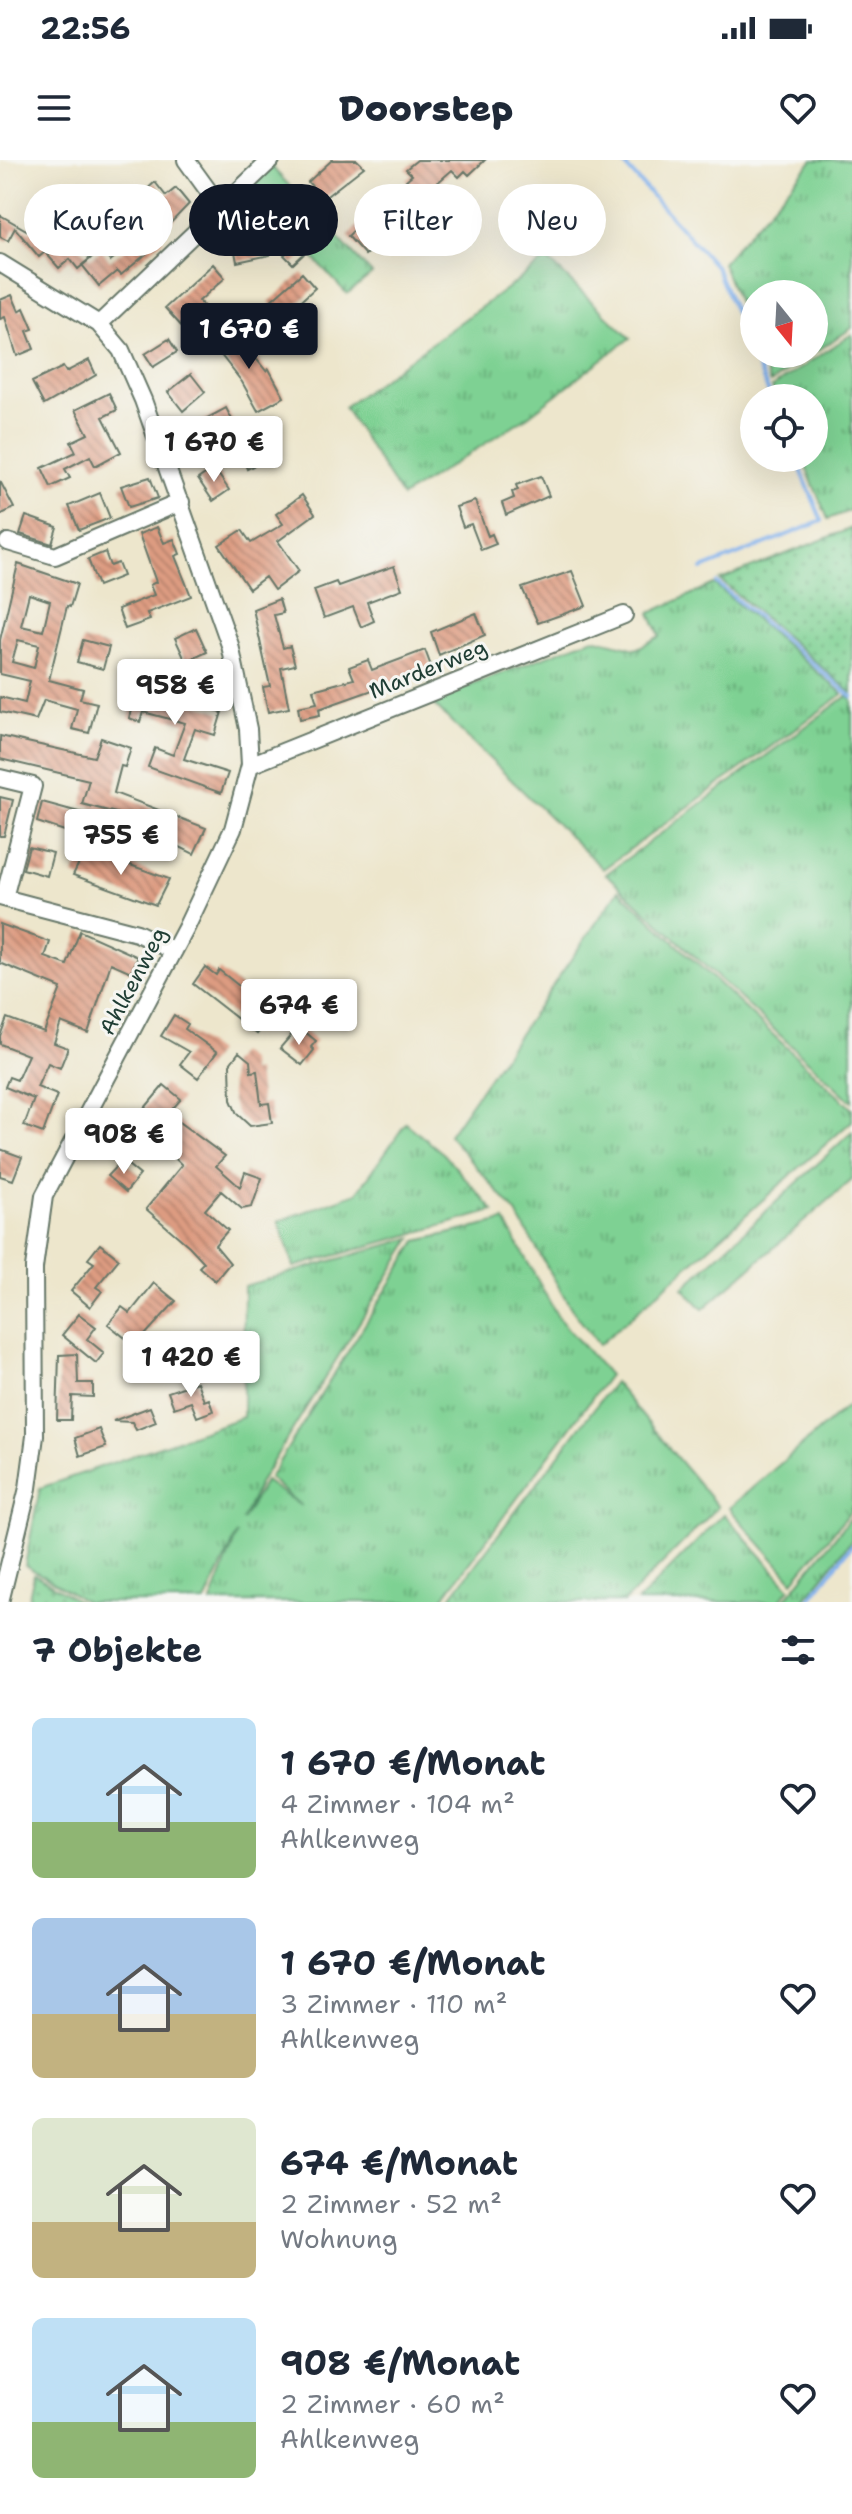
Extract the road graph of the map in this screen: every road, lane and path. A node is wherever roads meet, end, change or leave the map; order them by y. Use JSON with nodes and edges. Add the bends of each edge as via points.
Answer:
{"nodes":[{"id":1,"x":186,"y":160,"type":"edge"},
{"id":2,"x":271,"y":160,"type":"edge"},
{"id":3,"x":203,"y":184,"type":"edge"},
{"id":4,"x":245,"y":184,"type":"edge"},
{"id":5,"x":189,"y":237,"type":"edge"},
{"id":6,"x":0,"y":263,"type":"edge"},
{"id":7,"x":99,"y":324,"type":"junction"},
{"id":8,"x":181,"y":502,"type":"junction"},
{"id":9,"x":8,"y":542,"type":"dead end"},
{"id":10,"x":624,"y":615,"type":"dead end"},
{"id":11,"x":250,"y":765,"type":"junction"},
{"id":12,"x":0,"y":778,"type":"edge"},
{"id":13,"x":2,"y":897,"type":"edge"},
{"id":14,"x":174,"y":951,"type":"junction"},
{"id":15,"x":0,"y":1602,"type":"edge"}],
"edges":[{"from":1,"to":3,"type":"street"},
{"from":2,"to":4,"type":"street"},
{"from":5,"to":7,"type":"street"},
{"from":6,"to":7,"type":"street","name":"Ahlkenweg"},
{"from":7,"to":8,"type":"street","name":"Ahlkenweg","via":[[121,350]]},
{"from":8,"to":9,"type":"street","via":[[55,556]]},
{"from":8,"to":11,"type":"street","name":"Ahlkenweg","via":[[242,689]]},
{"from":10,"to":11,"type":"street","name":"Marderweg"},
{"from":11,"to":14,"type":"street","name":"Ahlkenweg","via":[[233,829]]},
{"from":12,"to":13,"type":"street","via":[[33,786]]},
{"from":13,"to":14,"type":"street","via":[[137,933]]},
{"from":14,"to":15,"type":"street","name":"Ahlkenweg","via":[[44,1196],[34,1268],[35,1436]]}]}
